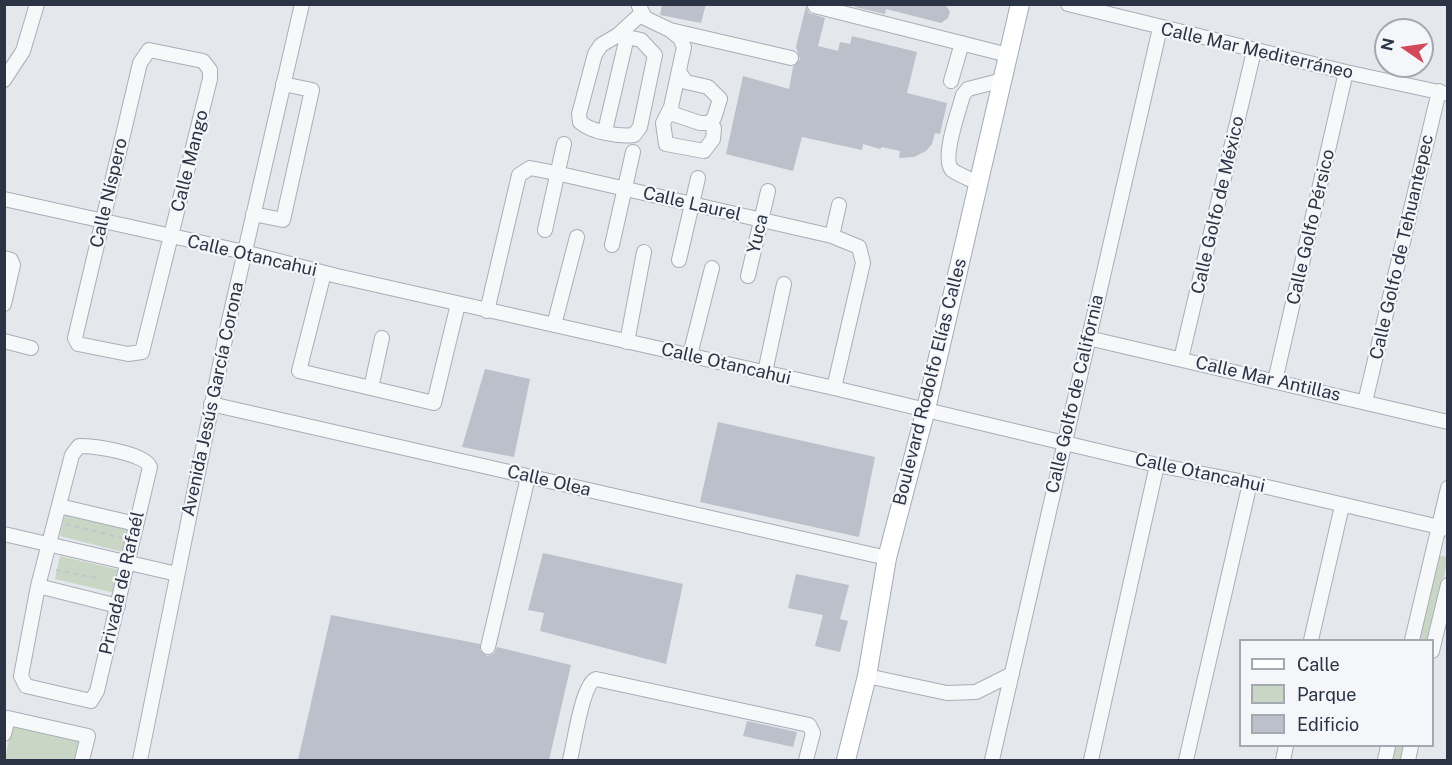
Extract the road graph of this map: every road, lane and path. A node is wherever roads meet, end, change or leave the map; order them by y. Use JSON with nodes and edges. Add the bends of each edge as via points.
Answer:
{"nodes":[{"id":1,"x":36,"y":4,"type":"edge"},
{"id":2,"x":302,"y":4,"type":"edge"},
{"id":3,"x":1020,"y":4,"type":"edge"},
{"id":4,"x":1068,"y":4,"type":"edge"},
{"id":5,"x":815,"y":6,"type":"edge"},
{"id":6,"x":640,"y":9,"type":"edge"},
{"id":7,"x":1160,"y":28,"type":"junction"},
{"id":8,"x":670,"y":30,"type":"junction"},
{"id":9,"x":622,"y":36,"type":"junction"},
{"id":10,"x":962,"y":43,"type":"junction"},
{"id":11,"x":149,"y":50,"type":"joint"},
{"id":12,"x":1254,"y":51,"type":"junction"},
{"id":13,"x":1008,"y":55,"type":"junction"},
{"id":14,"x":791,"y":58,"type":"dead end"},
{"id":15,"x":679,"y":72,"type":"junction"},
{"id":16,"x":1346,"y":72,"type":"junction"},
{"id":17,"x":4,"y":80,"type":"edge"},
{"id":18,"x":1003,"y":80,"type":"junction"},
{"id":19,"x":951,"y":81,"type":"dead end"},
{"id":20,"x":283,"y":84,"type":"junction"},
{"id":21,"x":1443,"y":92,"type":"edge"},
{"id":22,"x":671,"y":107,"type":"junction"},
{"id":23,"x":709,"y":123,"type":"junction"},
{"id":24,"x":605,"y":131,"type":"junction"},
{"id":25,"x":564,"y":144,"type":"dead end"},
{"id":26,"x":633,"y":152,"type":"dead end"},
{"id":27,"x":556,"y":173,"type":"junction"},
{"id":28,"x":698,"y":178,"type":"dead end"},
{"id":29,"x":978,"y":183,"type":"junction"},
{"id":30,"x":624,"y":188,"type":"junction"},
{"id":31,"x":768,"y":192,"type":"dead end"},
{"id":32,"x":4,"y":199,"type":"edge"},
{"id":33,"x":692,"y":204,"type":"junction"},
{"id":34,"x":839,"y":205,"type":"dead end"},
{"id":35,"x":253,"y":214,"type":"junction"},
{"id":36,"x":103,"y":221,"type":"junction"},
{"id":37,"x":760,"y":221,"type":"junction"},
{"id":38,"x":545,"y":230,"type":"dead end"},
{"id":39,"x":171,"y":236,"type":"junction"},
{"id":40,"x":832,"y":236,"type":"junction"},
{"id":41,"x":577,"y":237,"type":"dead end"},
{"id":42,"x":612,"y":245,"type":"dead end"},
{"id":43,"x":244,"y":252,"type":"junction"},
{"id":44,"x":644,"y":252,"type":"dead end"},
{"id":45,"x":4,"y":258,"type":"edge"},
{"id":46,"x":680,"y":260,"type":"dead end"},
{"id":47,"x":712,"y":268,"type":"dead end"},
{"id":48,"x":324,"y":273,"type":"junction"},
{"id":49,"x":748,"y":276,"type":"dead end"},
{"id":50,"x":784,"y":284,"type":"dead end"},
{"id":51,"x":4,"y":304,"type":"edge"},
{"id":52,"x":458,"y":304,"type":"junction"},
{"id":53,"x":487,"y":311,"type":"junction"},
{"id":54,"x":554,"y":325,"type":"junction"},
{"id":55,"x":382,"y":338,"type":"dead end"},
{"id":56,"x":1088,"y":338,"type":"junction"},
{"id":57,"x":4,"y":341,"type":"edge"},
{"id":58,"x":627,"y":342,"type":"junction"},
{"id":59,"x":31,"y":348,"type":"dead end"},
{"id":60,"x":142,"y":352,"type":"joint"},
{"id":61,"x":690,"y":355,"type":"junction"},
{"id":62,"x":1181,"y":359,"type":"junction"},
{"id":63,"x":765,"y":372,"type":"junction"},
{"id":64,"x":1275,"y":381,"type":"junction"},
{"id":65,"x":370,"y":388,"type":"junction"},
{"id":66,"x":834,"y":388,"type":"junction"},
{"id":67,"x":1365,"y":402,"type":"junction"},
{"id":68,"x":212,"y":404,"type":"junction"},
{"id":69,"x":926,"y":409,"type":"junction"},
{"id":70,"x":1448,"y":422,"type":"edge"},
{"id":71,"x":1064,"y":441,"type":"junction"},
{"id":72,"x":1157,"y":465,"type":"junction"},
{"id":73,"x":528,"y":477,"type":"junction"},
{"id":74,"x":1250,"y":483,"type":"junction"},
{"id":75,"x":1448,"y":488,"type":"edge"},
{"id":76,"x":59,"y":506,"type":"junction"},
{"id":77,"x":1342,"y":506,"type":"junction"},
{"id":78,"x":62,"y":523,"type":"dead end"},
{"id":79,"x":136,"y":524,"type":"junction"},
{"id":80,"x":1443,"y":528,"type":"edge"},
{"id":81,"x":4,"y":534,"type":"edge"},
{"id":82,"x":127,"y":540,"type":"dead end"},
{"id":83,"x":49,"y":543,"type":"junction"},
{"id":84,"x":887,"y":558,"type":"junction"},
{"id":85,"x":129,"y":563,"type":"junction"},
{"id":86,"x":56,"y":570,"type":"dead end"},
{"id":87,"x":177,"y":574,"type":"junction"},
{"id":88,"x":101,"y":579,"type":"dead end"},
{"id":89,"x":1448,"y":585,"type":"edge"},
{"id":90,"x":38,"y":586,"type":"junction"},
{"id":91,"x":118,"y":606,"type":"junction"},
{"id":92,"x":1311,"y":639,"type":"edge"},
{"id":93,"x":1412,"y":639,"type":"edge"},
{"id":94,"x":1434,"y":643,"type":"edge"},
{"id":95,"x":488,"y":647,"type":"dead end"},
{"id":96,"x":1012,"y":674,"type":"junction"},
{"id":97,"x":867,"y":676,"type":"junction"},
{"id":98,"x":4,"y":734,"type":"edge"},
{"id":99,"x":82,"y":760,"type":"edge"},
{"id":100,"x":140,"y":760,"type":"edge"},
{"id":101,"x":570,"y":760,"type":"edge"},
{"id":102,"x":806,"y":760,"type":"edge"},
{"id":103,"x":846,"y":760,"type":"edge"},
{"id":104,"x":992,"y":760,"type":"edge"},
{"id":105,"x":1091,"y":760,"type":"edge"},
{"id":106,"x":1186,"y":760,"type":"edge"}],
"edges":[{"from":1,"to":17,"type":"street","via":[[23,51]]},
{"from":2,"to":20,"type":"street","name":"Avenida Jesús García Corona"},
{"from":3,"to":13,"type":"main road","name":"Boulevard Rodolfo Elías Calles"},
{"from":4,"to":7,"type":"street","name":"Calle Mar Mediterráneo"},
{"from":5,"to":10,"type":"street"},
{"from":6,"to":8,"type":"street","via":[[651,22]]},
{"from":6,"to":9,"type":"street"},
{"from":7,"to":12,"type":"street","name":"Calle Mar Mediterráneo"},
{"from":7,"to":56,"type":"street","name":"Calle Golfo de California"},
{"from":8,"to":14,"type":"street"},
{"from":8,"to":15,"type":"street","via":[[684,47]]},
{"from":9,"to":24,"type":"street"},
{"from":9,"to":24,"type":"street","via":[[601,45],[595,54],[579,114],[585,127]]},
{"from":9,"to":24,"type":"street","via":[[641,40],[655,55],[656,62],[634,135]]},
{"from":10,"to":13,"type":"street"},
{"from":10,"to":19,"type":"street"},
{"from":11,"to":36,"type":"street","name":"Calle Níspero","via":[[140,63]]},
{"from":11,"to":39,"type":"street","name":"Calle Mango","via":[[203,61],[210,70]]},
{"from":12,"to":16,"type":"street","name":"Calle Mar Mediterráneo"},
{"from":12,"to":62,"type":"street","name":"Calle Golfo de México"},
{"from":13,"to":18,"type":"main road","name":"Boulevard Rodolfo Elías Calles"},
{"from":15,"to":22,"type":"street"},
{"from":15,"to":23,"type":"street","via":[[686,82],[708,87],[720,99]]},
{"from":16,"to":21,"type":"street","name":"Calle Mar Mediterráneo"},
{"from":16,"to":64,"type":"street","name":"Calle Golfo Pérsico"},
{"from":18,"to":29,"type":"main road","name":"Boulevard Rodolfo Elías Calles"},
{"from":18,"to":29,"type":"street","via":[[968,89],[963,95],[947,154],[953,171]]},
{"from":20,"to":35,"type":"street","name":"Avenida Jesús García Corona"},
{"from":20,"to":35,"type":"street","via":[[312,90],[283,220]]},
{"from":21,"to":67,"type":"street","name":"Calle Golfo de Tehuantepec"},
{"from":22,"to":23,"type":"street","via":[[674,114],[684,119]]},
{"from":22,"to":23,"type":"street","via":[[662,129],[666,144],[704,151],[713,139],[714,128]]},
{"from":25,"to":27,"type":"street"},
{"from":26,"to":30,"type":"street"},
{"from":27,"to":30,"type":"street","name":"Calle Laurel"},
{"from":27,"to":38,"type":"street"},
{"from":27,"to":53,"type":"street","name":"Calle Laurel","via":[[530,168],[519,176]]},
{"from":28,"to":33,"type":"street"},
{"from":29,"to":69,"type":"main road","name":"Boulevard Rodolfo Elías Calles"},
{"from":30,"to":33,"type":"street","name":"Calle Laurel"},
{"from":30,"to":42,"type":"street"},
{"from":31,"to":37,"type":"street","name":"Yuca"},
{"from":32,"to":36,"type":"street","name":"Calle Otancahui"},
{"from":33,"to":37,"type":"street","name":"Calle Laurel"},
{"from":33,"to":46,"type":"street"},
{"from":34,"to":40,"type":"street"},
{"from":35,"to":43,"type":"street","name":"Avenida Jesús García Corona"},
{"from":36,"to":39,"type":"street","name":"Calle Otancahui"},
{"from":36,"to":60,"type":"street","name":"Calle Níspero","via":[[75,338],[78,344],[115,352]]},
{"from":37,"to":40,"type":"street","name":"Calle Laurel"},
{"from":37,"to":49,"type":"street","name":"Yuca"},
{"from":39,"to":43,"type":"street","name":"Calle Otancahui"},
{"from":39,"to":60,"type":"street","name":"Calle Mango"},
{"from":40,"to":66,"type":"street","name":"Calle Laurel","via":[[859,247],[863,263]]},
{"from":41,"to":54,"type":"street"},
{"from":43,"to":48,"type":"street","name":"Calle Otancahui"},
{"from":43,"to":68,"type":"street","name":"Avenida Jesús García Corona"},
{"from":44,"to":58,"type":"street"},
{"from":45,"to":51,"type":"street","via":[[13,265]]},
{"from":47,"to":61,"type":"street"},
{"from":48,"to":52,"type":"street","name":"Calle Otancahui"},
{"from":48,"to":65,"type":"street","via":[[299,371]]},
{"from":50,"to":63,"type":"street"},
{"from":52,"to":53,"type":"street","name":"Calle Otancahui"},
{"from":52,"to":65,"type":"street","via":[[434,403]]},
{"from":53,"to":54,"type":"street","name":"Calle Otancahui"},
{"from":54,"to":58,"type":"street","name":"Calle Otancahui"},
{"from":55,"to":65,"type":"street"},
{"from":56,"to":62,"type":"street","name":"Calle Mar Antillas"},
{"from":56,"to":71,"type":"street","name":"Calle Golfo de California"},
{"from":57,"to":59,"type":"street"},
{"from":58,"to":61,"type":"street","name":"Calle Otancahui"},
{"from":61,"to":63,"type":"street","name":"Calle Otancahui"},
{"from":62,"to":64,"type":"street","name":"Calle Mar Antillas"},
{"from":63,"to":66,"type":"street","name":"Calle Otancahui"},
{"from":64,"to":67,"type":"street","name":"Calle Mar Antillas"},
{"from":66,"to":69,"type":"street","name":"Calle Otancahui"},
{"from":67,"to":70,"type":"street","name":"Calle Mar Antillas"},
{"from":68,"to":73,"type":"street","name":"Calle Olea"},
{"from":68,"to":87,"type":"street","name":"Avenida Jesús García Corona"},
{"from":69,"to":71,"type":"street","name":"Calle Otancahui"},
{"from":69,"to":84,"type":"main road","name":"Boulevard Rodolfo Elías Calles"},
{"from":71,"to":72,"type":"street","name":"Calle Otancahui"},
{"from":71,"to":96,"type":"street","name":"Calle Golfo de California"},
{"from":72,"to":74,"type":"street","name":"Calle Otancahui"},
{"from":72,"to":105,"type":"street"},
{"from":73,"to":84,"type":"street","name":"Calle Olea"},
{"from":73,"to":95,"type":"street"},
{"from":74,"to":77,"type":"street","name":"Calle Otancahui"},
{"from":74,"to":106,"type":"street"},
{"from":75,"to":80,"type":"street"},
{"from":76,"to":79,"type":"street"},
{"from":76,"to":79,"type":"street","name":"Privada de Rafaél","via":[[72,455],[78,447],[136,456],[149,463]]},
{"from":76,"to":83,"type":"street"},
{"from":77,"to":80,"type":"street","name":"Calle Otancahui"},
{"from":77,"to":92,"type":"street"},
{"from":78,"to":82,"type":"path"},
{"from":79,"to":85,"type":"street","name":"Privada de Rafaél"},
{"from":80,"to":93,"type":"street"},
{"from":81,"to":83,"type":"street"},
{"from":83,"to":85,"type":"street"},
{"from":83,"to":90,"type":"street"},
{"from":84,"to":97,"type":"main road","name":"Boulevard Rodolfo Elías Calles"},
{"from":85,"to":87,"type":"street"},
{"from":85,"to":91,"type":"street","name":"Privada de Rafaél"},
{"from":86,"to":88,"type":"path"},
{"from":87,"to":100,"type":"street","name":"Avenida Jesús García Corona"},
{"from":89,"to":94,"type":"street"},
{"from":90,"to":91,"type":"street"},
{"from":90,"to":91,"type":"street","name":"Privada de Rafaél","via":[[21,671],[26,686],[41,692],[94,700]]},
{"from":96,"to":97,"type":"street","via":[[976,692],[947,693]]},
{"from":96,"to":104,"type":"street","name":"Calle Golfo de California"},
{"from":97,"to":103,"type":"main road","name":"Boulevard Rodolfo Elías Calles"},
{"from":98,"to":99,"type":"street","via":[[8,718],[88,736]]},
{"from":101,"to":102,"type":"street","via":[[585,695],[590,682],[596,679],[808,725],[813,734]]}]}
